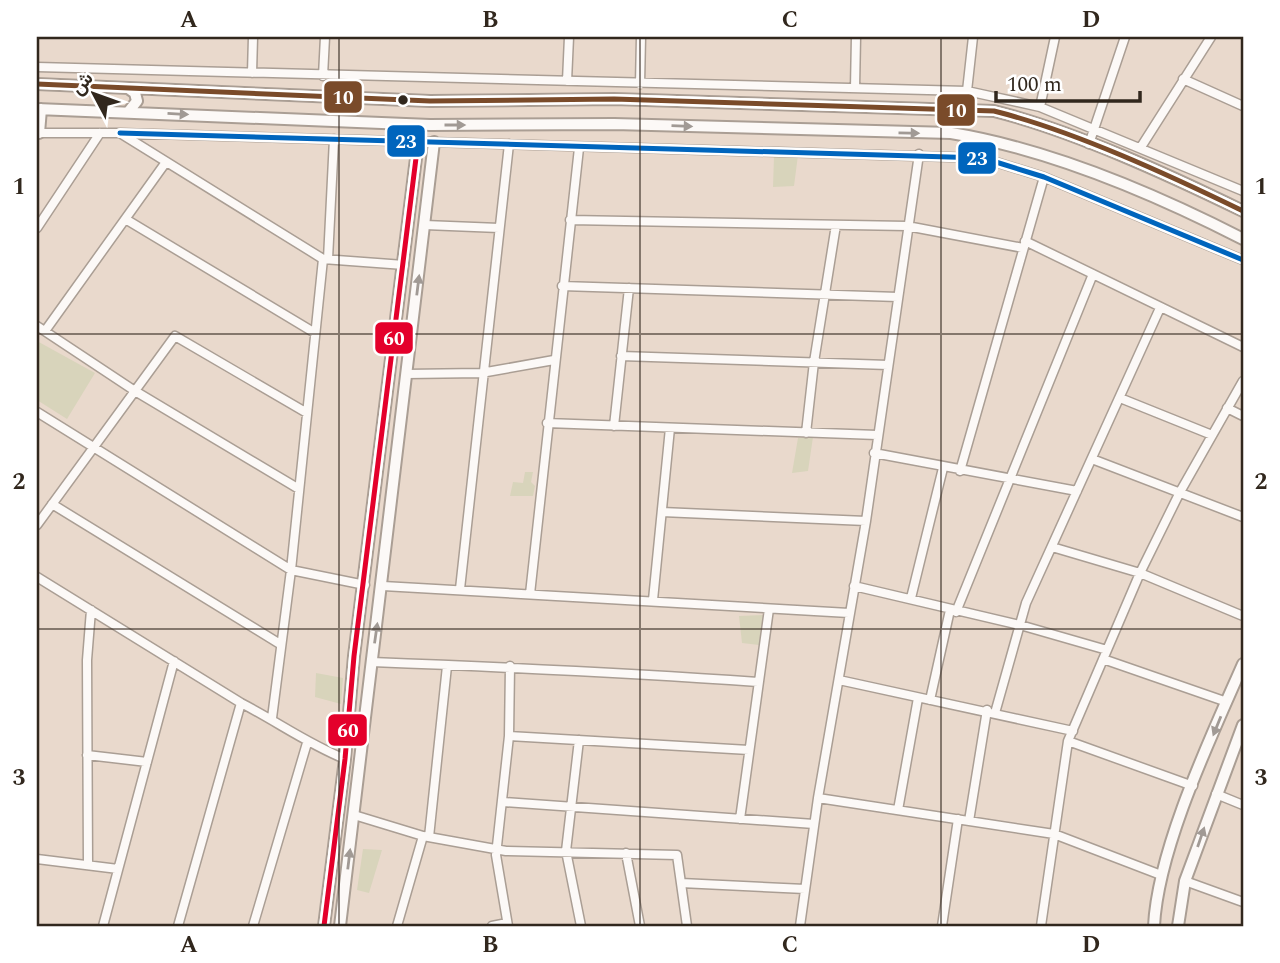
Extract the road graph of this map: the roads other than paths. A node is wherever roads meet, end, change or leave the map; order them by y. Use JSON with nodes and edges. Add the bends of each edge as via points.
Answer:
{"nodes":[{"id":1,"x":253,"y":37,"type":"edge"},
{"id":2,"x":324,"y":37,"type":"edge"},
{"id":3,"x":569,"y":37,"type":"edge"},
{"id":4,"x":641,"y":37,"type":"edge"},
{"id":5,"x":856,"y":37,"type":"edge"},
{"id":6,"x":973,"y":37,"type":"edge"},
{"id":7,"x":1055,"y":37,"type":"edge"},
{"id":8,"x":1125,"y":37,"type":"edge"},
{"id":9,"x":1211,"y":37,"type":"edge"},
{"id":10,"x":37,"y":67,"type":"edge"},
{"id":11,"x":252,"y":73,"type":"junction"},
{"id":12,"x":323,"y":76,"type":"junction"},
{"id":13,"x":1183,"y":79,"type":"junction"},
{"id":14,"x":567,"y":81,"type":"junction"},
{"id":15,"x":37,"y":84,"type":"edge"},
{"id":16,"x":640,"y":85,"type":"junction"},
{"id":17,"x":781,"y":87,"type":"junction"},
{"id":18,"x":128,"y":88,"type":"junction"},
{"id":19,"x":855,"y":88,"type":"junction"},
{"id":20,"x":967,"y":91,"type":"junction"},
{"id":21,"x":780,"y":105,"type":"junction"},
{"id":22,"x":1243,"y":106,"type":"edge"},
{"id":23,"x":1040,"y":107,"type":"junction"},
{"id":24,"x":39,"y":109,"type":"edge"},
{"id":25,"x":129,"y":111,"type":"junction"},
{"id":26,"x":1094,"y":129,"type":"junction"},
{"id":27,"x":38,"y":133,"type":"edge"},
{"id":28,"x":100,"y":133,"type":"junction"},
{"id":29,"x":120,"y":133,"type":"junction"},
{"id":30,"x":334,"y":139,"type":"junction"},
{"id":31,"x":418,"y":142,"type":"junction"},
{"id":32,"x":435,"y":142,"type":"junction"},
{"id":33,"x":509,"y":144,"type":"junction"},
{"id":34,"x":1089,"y":144,"type":"junction"},
{"id":35,"x":1141,"y":147,"type":"junction"},
{"id":36,"x":579,"y":148,"type":"junction"},
{"id":37,"x":919,"y":154,"type":"junction"},
{"id":38,"x":166,"y":162,"type":"junction"},
{"id":39,"x":1044,"y":177,"type":"junction"},
{"id":40,"x":1243,"y":191,"type":"edge"},
{"id":41,"x":1243,"y":211,"type":"edge"},
{"id":42,"x":127,"y":220,"type":"junction"},
{"id":43,"x":570,"y":220,"type":"junction"},
{"id":44,"x":425,"y":225,"type":"junction"},
{"id":45,"x":836,"y":225,"type":"junction"},
{"id":46,"x":908,"y":226,"type":"junction"},
{"id":47,"x":37,"y":228,"type":"edge"},
{"id":48,"x":499,"y":228,"type":"junction"},
{"id":49,"x":1243,"y":239,"type":"edge"},
{"id":50,"x":1024,"y":244,"type":"junction"},
{"id":51,"x":326,"y":259,"type":"junction"},
{"id":52,"x":1243,"y":260,"type":"edge"},
{"id":53,"x":404,"y":265,"type":"junction"},
{"id":54,"x":1093,"y":274,"type":"junction"},
{"id":55,"x":562,"y":286,"type":"junction"},
{"id":56,"x":629,"y":288,"type":"junction"},
{"id":57,"x":827,"y":295,"type":"junction"},
{"id":58,"x":898,"y":297,"type":"junction"},
{"id":59,"x":1160,"y":308,"type":"junction"},
{"id":60,"x":41,"y":328,"type":"edge"},
{"id":61,"x":315,"y":333,"type":"junction"},
{"id":62,"x":1243,"y":347,"type":"edge"},
{"id":63,"x":621,"y":356,"type":"junction"},
{"id":64,"x":554,"y":360,"type":"junction"},
{"id":65,"x":814,"y":362,"type":"junction"},
{"id":66,"x":888,"y":365,"type":"junction"},
{"id":67,"x":481,"y":373,"type":"junction"},
{"id":68,"x":406,"y":374,"type":"junction"},
{"id":69,"x":1243,"y":381,"type":"edge"},
{"id":70,"x":135,"y":391,"type":"junction"},
{"id":71,"x":1119,"y":398,"type":"junction"},
{"id":72,"x":1227,"y":408,"type":"junction"},
{"id":73,"x":37,"y":412,"type":"edge"},
{"id":74,"x":307,"y":413,"type":"junction"},
{"id":75,"x":1243,"y":416,"type":"edge"},
{"id":76,"x":384,"y":418,"type":"junction"},
{"id":77,"x":401,"y":419,"type":"junction"},
{"id":78,"x":547,"y":423,"type":"junction"},
{"id":79,"x":614,"y":426,"type":"junction"},
{"id":80,"x":670,"y":428,"type":"junction"},
{"id":81,"x":806,"y":433,"type":"junction"},
{"id":82,"x":877,"y":435,"type":"junction"},
{"id":83,"x":1212,"y":435,"type":"junction"},
{"id":84,"x":94,"y":447,"type":"junction"},
{"id":85,"x":874,"y":453,"type":"junction"},
{"id":86,"x":1092,"y":459,"type":"junction"},
{"id":87,"x":943,"y":468,"type":"junction"},
{"id":88,"x":960,"y":471,"type":"junction"},
{"id":89,"x":1010,"y":479,"type":"junction"},
{"id":90,"x":299,"y":489,"type":"junction"},
{"id":91,"x":1077,"y":491,"type":"junction"},
{"id":92,"x":1180,"y":492,"type":"junction"},
{"id":93,"x":52,"y":505,"type":"junction"},
{"id":94,"x":662,"y":512,"type":"junction"},
{"id":95,"x":1243,"y":517,"type":"edge"},
{"id":96,"x":866,"y":521,"type":"junction"},
{"id":97,"x":37,"y":525,"type":"edge"},
{"id":98,"x":1052,"y":547,"type":"junction"},
{"id":99,"x":291,"y":570,"type":"junction"},
{"id":100,"x":1140,"y":573,"type":"junction"},
{"id":101,"x":37,"y":577,"type":"edge"},
{"id":102,"x":365,"y":585,"type":"junction"},
{"id":103,"x":383,"y":586,"type":"junction"},
{"id":104,"x":854,"y":586,"type":"junction"},
{"id":105,"x":460,"y":590,"type":"junction"},
{"id":106,"x":530,"y":594,"type":"junction"},
{"id":107,"x":911,"y":598,"type":"junction"},
{"id":108,"x":653,"y":600,"type":"junction"},
{"id":109,"x":769,"y":609,"type":"junction"},
{"id":110,"x":91,"y":611,"type":"junction"},
{"id":111,"x":953,"y":611,"type":"junction"},
{"id":112,"x":849,"y":613,"type":"junction"},
{"id":113,"x":1243,"y":616,"type":"edge"},
{"id":114,"x":1020,"y":625,"type":"junction"},
{"id":115,"x":280,"y":644,"type":"junction"},
{"id":116,"x":1108,"y":650,"type":"junction"},
{"id":117,"x":1103,"y":659,"type":"junction"},
{"id":118,"x":174,"y":661,"type":"junction"},
{"id":119,"x":372,"y":662,"type":"junction"},
{"id":120,"x":1243,"y":663,"type":"edge"},
{"id":121,"x":447,"y":666,"type":"junction"},
{"id":122,"x":510,"y":666,"type":"junction"},
{"id":123,"x":839,"y":680,"type":"junction"},
{"id":124,"x":758,"y":682,"type":"junction"},
{"id":125,"x":918,"y":698,"type":"junction"},
{"id":126,"x":930,"y":700,"type":"junction"},
{"id":127,"x":1227,"y":702,"type":"junction"},
{"id":128,"x":241,"y":703,"type":"junction"},
{"id":129,"x":991,"y":712,"type":"junction"},
{"id":130,"x":272,"y":719,"type":"junction"},
{"id":131,"x":1243,"y":725,"type":"edge"},
{"id":132,"x":1073,"y":730,"type":"junction"},
{"id":133,"x":509,"y":736,"type":"junction"},
{"id":134,"x":579,"y":740,"type":"junction"},
{"id":135,"x":1068,"y":741,"type":"junction"},
{"id":136,"x":307,"y":743,"type":"junction"},
{"id":137,"x":749,"y":750,"type":"junction"},
{"id":138,"x":87,"y":755,"type":"junction"},
{"id":139,"x":345,"y":759,"type":"junction"},
{"id":140,"x":147,"y":762,"type":"junction"},
{"id":141,"x":1193,"y":786,"type":"junction"},
{"id":142,"x":341,"y":789,"type":"junction"},
{"id":143,"x":357,"y":792,"type":"junction"},
{"id":144,"x":1216,"y":794,"type":"junction"},
{"id":145,"x":818,"y":797,"type":"junction"},
{"id":146,"x":503,"y":802,"type":"junction"},
{"id":147,"x":1243,"y":805,"type":"edge"},
{"id":148,"x":572,"y":807,"type":"junction"},
{"id":149,"x":898,"y":810,"type":"junction"},
{"id":150,"x":354,"y":816,"type":"junction"},
{"id":151,"x":740,"y":819,"type":"junction"},
{"id":152,"x":958,"y":819,"type":"junction"},
{"id":153,"x":969,"y":821,"type":"junction"},
{"id":154,"x":814,"y":824,"type":"junction"},
{"id":155,"x":1054,"y":834,"type":"junction"},
{"id":156,"x":426,"y":837,"type":"junction"},
{"id":157,"x":497,"y":849,"type":"junction"},
{"id":158,"x":566,"y":851,"type":"junction"},
{"id":159,"x":626,"y":853,"type":"junction"},
{"id":160,"x":37,"y":859,"type":"edge"},
{"id":161,"x":88,"y":865,"type":"junction"},
{"id":162,"x":118,"y":869,"type":"junction"},
{"id":163,"x":1161,"y":875,"type":"junction"},
{"id":164,"x":1185,"y":881,"type":"junction"},
{"id":165,"x":681,"y":883,"type":"junction"},
{"id":166,"x":805,"y":889,"type":"junction"},
{"id":167,"x":1243,"y":902,"type":"edge"},
{"id":168,"x":508,"y":924,"type":"edge"},
{"id":169,"x":103,"y":926,"type":"edge"},
{"id":170,"x":178,"y":926,"type":"edge"},
{"id":171,"x":253,"y":926,"type":"edge"},
{"id":172,"x":324,"y":926,"type":"edge"},
{"id":173,"x":340,"y":926,"type":"edge"},
{"id":174,"x":397,"y":926,"type":"edge"},
{"id":175,"x":492,"y":926,"type":"edge"},
{"id":176,"x":581,"y":926,"type":"edge"},
{"id":177,"x":640,"y":926,"type":"edge"},
{"id":178,"x":687,"y":926,"type":"edge"},
{"id":179,"x":800,"y":926,"type":"edge"},
{"id":180,"x":942,"y":926,"type":"edge"},
{"id":181,"x":1041,"y":926,"type":"edge"},
{"id":182,"x":1154,"y":926,"type":"edge"},
{"id":183,"x":1178,"y":926,"type":"edge"}],
"edges":[{"from":1,"to":11,"type":"street"},
{"from":2,"to":12,"type":"street"},
{"from":3,"to":14,"type":"street"},
{"from":4,"to":16,"type":"street"},
{"from":5,"to":19,"type":"street"},
{"from":6,"to":20,"type":"street"},
{"from":7,"to":23,"type":"street"},
{"from":8,"to":26,"type":"street"},
{"from":9,"to":13,"type":"street"},
{"from":10,"to":11,"type":"street"},
{"from":11,"to":12,"type":"street"},
{"from":12,"to":14,"type":"street"},
{"from":13,"to":22,"type":"street"},
{"from":13,"to":35,"type":"street"},
{"from":14,"to":16,"type":"street"},
{"from":15,"to":18,"type":"main road"},
{"from":16,"to":17,"type":"street"},
{"from":17,"to":19,"type":"street"},
{"from":17,"to":21,"type":"street"},
{"from":18,"to":21,"type":"main road","via":[[430,101],[614,99]]},
{"from":18,"to":25,"type":"main road","via":[[137,101]]},
{"from":19,"to":20,"type":"street"},
{"from":20,"to":23,"type":"street"},
{"from":21,"to":34,"type":"main road","via":[[995,111]]},
{"from":23,"to":26,"type":"street"},
{"from":24,"to":25,"type":"main road"},
{"from":24,"to":27,"type":"main road"},
{"from":25,"to":49,"type":"main road","one_way":true,"via":[[430,125],[614,124],[951,133],[1053,158]]},
{"from":26,"to":34,"type":"street"},
{"from":26,"to":35,"type":"street"},
{"from":27,"to":28,"type":"street"},
{"from":28,"to":29,"type":"street"},
{"from":28,"to":47,"type":"street"},
{"from":29,"to":30,"type":"street"},
{"from":29,"to":38,"type":"street"},
{"from":30,"to":31,"type":"street"},
{"from":30,"to":51,"type":"street"},
{"from":31,"to":32,"type":"street"},
{"from":31,"to":53,"type":"main road"},
{"from":32,"to":33,"type":"street"},
{"from":32,"to":44,"type":"main road"},
{"from":33,"to":36,"type":"street"},
{"from":33,"to":48,"type":"street"},
{"from":34,"to":41,"type":"main road"},
{"from":35,"to":40,"type":"street"},
{"from":36,"to":37,"type":"street"},
{"from":36,"to":43,"type":"street"},
{"from":37,"to":39,"type":"street","via":[[983,158]]},
{"from":37,"to":46,"type":"street"},
{"from":38,"to":42,"type":"street"},
{"from":38,"to":51,"type":"street"},
{"from":39,"to":50,"type":"street"},
{"from":39,"to":52,"type":"street"},
{"from":42,"to":60,"type":"street"},
{"from":42,"to":61,"type":"street"},
{"from":43,"to":45,"type":"street"},
{"from":43,"to":55,"type":"street"},
{"from":44,"to":48,"type":"street"},
{"from":68,"to":44,"type":"main road","one_way":true},
{"from":45,"to":46,"type":"street"},
{"from":45,"to":57,"type":"street"},
{"from":46,"to":50,"type":"street"},
{"from":46,"to":58,"type":"street"},
{"from":48,"to":67,"type":"street"},
{"from":50,"to":54,"type":"street"},
{"from":50,"to":88,"type":"street"},
{"from":51,"to":53,"type":"street"},
{"from":51,"to":61,"type":"street"},
{"from":53,"to":76,"type":"main road"},
{"from":54,"to":59,"type":"street"},
{"from":54,"to":89,"type":"street"},
{"from":55,"to":56,"type":"street"},
{"from":55,"to":64,"type":"street"},
{"from":56,"to":57,"type":"street"},
{"from":56,"to":63,"type":"street"},
{"from":57,"to":58,"type":"street"},
{"from":57,"to":65,"type":"street"},
{"from":58,"to":66,"type":"street"},
{"from":59,"to":62,"type":"street"},
{"from":59,"to":71,"type":"street"},
{"from":60,"to":70,"type":"street"},
{"from":61,"to":74,"type":"street"},
{"from":63,"to":65,"type":"street"},
{"from":63,"to":79,"type":"street"},
{"from":64,"to":67,"type":"street"},
{"from":64,"to":78,"type":"street"},
{"from":65,"to":66,"type":"street"},
{"from":65,"to":81,"type":"street"},
{"from":66,"to":82,"type":"street"},
{"from":67,"to":68,"type":"street"},
{"from":67,"to":105,"type":"street"},
{"from":68,"to":77,"type":"main road"},
{"from":69,"to":72,"type":"street"},
{"from":70,"to":74,"type":"street","via":[[175,336]]},
{"from":70,"to":84,"type":"street"},
{"from":70,"to":90,"type":"street"},
{"from":71,"to":83,"type":"street"},
{"from":71,"to":86,"type":"street"},
{"from":72,"to":75,"type":"street"},
{"from":72,"to":83,"type":"street"},
{"from":73,"to":84,"type":"street"},
{"from":74,"to":90,"type":"street"},
{"from":76,"to":77,"type":"main road"},
{"from":76,"to":102,"type":"main road"},
{"from":77,"to":103,"type":"main road"},
{"from":78,"to":79,"type":"street"},
{"from":78,"to":106,"type":"street"},
{"from":79,"to":80,"type":"street"},
{"from":80,"to":81,"type":"street"},
{"from":80,"to":94,"type":"street"},
{"from":81,"to":82,"type":"street"},
{"from":82,"to":85,"type":"street"},
{"from":83,"to":92,"type":"street"},
{"from":84,"to":93,"type":"street"},
{"from":84,"to":99,"type":"street"},
{"from":85,"to":87,"type":"street"},
{"from":85,"to":96,"type":"street"},
{"from":86,"to":91,"type":"street"},
{"from":86,"to":92,"type":"street"},
{"from":87,"to":88,"type":"street"},
{"from":87,"to":107,"type":"street"},
{"from":88,"to":89,"type":"street"},
{"from":89,"to":91,"type":"street"},
{"from":89,"to":111,"type":"street"},
{"from":90,"to":99,"type":"street"},
{"from":91,"to":98,"type":"street"},
{"from":92,"to":95,"type":"street"},
{"from":92,"to":100,"type":"street"},
{"from":93,"to":97,"type":"street"},
{"from":93,"to":115,"type":"street"},
{"from":94,"to":96,"type":"street"},
{"from":94,"to":108,"type":"street"},
{"from":96,"to":104,"type":"street"},
{"from":98,"to":100,"type":"street"},
{"from":98,"to":114,"type":"street"},
{"from":99,"to":102,"type":"street"},
{"from":99,"to":115,"type":"street"},
{"from":100,"to":113,"type":"street"},
{"from":100,"to":116,"type":"street"},
{"from":101,"to":110,"type":"street"},
{"from":102,"to":139,"type":"main road"},
{"from":103,"to":105,"type":"street"},
{"from":119,"to":103,"type":"main road","one_way":true},
{"from":104,"to":107,"type":"street"},
{"from":104,"to":112,"type":"street"},
{"from":105,"to":106,"type":"street"},
{"from":106,"to":108,"type":"street"},
{"from":107,"to":111,"type":"street"},
{"from":108,"to":109,"type":"street"},
{"from":109,"to":112,"type":"street"},
{"from":109,"to":124,"type":"street"},
{"from":110,"to":118,"type":"street"},
{"from":110,"to":138,"type":"street"},
{"from":111,"to":114,"type":"street"},
{"from":111,"to":126,"type":"street"},
{"from":112,"to":123,"type":"street"},
{"from":114,"to":116,"type":"street"},
{"from":114,"to":129,"type":"street"},
{"from":115,"to":130,"type":"street"},
{"from":116,"to":117,"type":"street"},
{"from":117,"to":127,"type":"street"},
{"from":117,"to":132,"type":"street"},
{"from":118,"to":128,"type":"street"},
{"from":118,"to":140,"type":"street"},
{"from":119,"to":121,"type":"street"},
{"from":119,"to":143,"type":"main road"},
{"from":120,"to":127,"type":"main road"},
{"from":121,"to":122,"type":"street"},
{"from":121,"to":156,"type":"street"},
{"from":122,"to":124,"type":"street"},
{"from":122,"to":133,"type":"street"},
{"from":123,"to":125,"type":"street"},
{"from":123,"to":145,"type":"street"},
{"from":124,"to":137,"type":"street"},
{"from":125,"to":126,"type":"street"},
{"from":125,"to":149,"type":"street"},
{"from":126,"to":129,"type":"street"},
{"from":127,"to":141,"type":"main road","one_way":true},
{"from":128,"to":130,"type":"street"},
{"from":128,"to":170,"type":"street"},
{"from":129,"to":132,"type":"street"},
{"from":129,"to":153,"type":"street"},
{"from":130,"to":136,"type":"street"},
{"from":131,"to":144,"type":"main road"},
{"from":132,"to":135,"type":"street"},
{"from":133,"to":134,"type":"street"},
{"from":133,"to":146,"type":"street"},
{"from":134,"to":137,"type":"street"},
{"from":134,"to":148,"type":"street"},
{"from":135,"to":141,"type":"street"},
{"from":135,"to":155,"type":"street"},
{"from":136,"to":139,"type":"street"},
{"from":136,"to":171,"type":"street"},
{"from":137,"to":151,"type":"street"},
{"from":138,"to":140,"type":"street"},
{"from":138,"to":161,"type":"street"},
{"from":139,"to":142,"type":"main road"},
{"from":140,"to":162,"type":"street"},
{"from":141,"to":163,"type":"main road"},
{"from":142,"to":143,"type":"main road"},
{"from":142,"to":172,"type":"main road"},
{"from":143,"to":150,"type":"main road"},
{"from":144,"to":147,"type":"street"},
{"from":164,"to":144,"type":"main road","one_way":true},
{"from":145,"to":149,"type":"street"},
{"from":145,"to":154,"type":"street"},
{"from":146,"to":148,"type":"street"},
{"from":146,"to":157,"type":"street"},
{"from":148,"to":151,"type":"street"},
{"from":148,"to":158,"type":"street"},
{"from":149,"to":152,"type":"street"},
{"from":150,"to":156,"type":"street"},
{"from":173,"to":150,"type":"main road","one_way":true},
{"from":151,"to":154,"type":"street"},
{"from":152,"to":153,"type":"street"},
{"from":152,"to":180,"type":"street"},
{"from":153,"to":155,"type":"street"},
{"from":154,"to":166,"type":"street"},
{"from":155,"to":163,"type":"street"},
{"from":155,"to":181,"type":"street"},
{"from":156,"to":157,"type":"street"},
{"from":156,"to":174,"type":"street"},
{"from":157,"to":158,"type":"street"},
{"from":157,"to":168,"type":"street"},
{"from":158,"to":159,"type":"street"},
{"from":158,"to":176,"type":"street"},
{"from":159,"to":165,"type":"street","via":[[677,855]]},
{"from":159,"to":177,"type":"street"},
{"from":160,"to":161,"type":"street"},
{"from":161,"to":162,"type":"street"},
{"from":162,"to":169,"type":"street"},
{"from":163,"to":182,"type":"main road"},
{"from":164,"to":167,"type":"street"},
{"from":164,"to":183,"type":"main road"},
{"from":165,"to":166,"type":"street"},
{"from":165,"to":178,"type":"street"},
{"from":166,"to":179,"type":"street"},
{"from":168,"to":175,"type":"street"}]}
